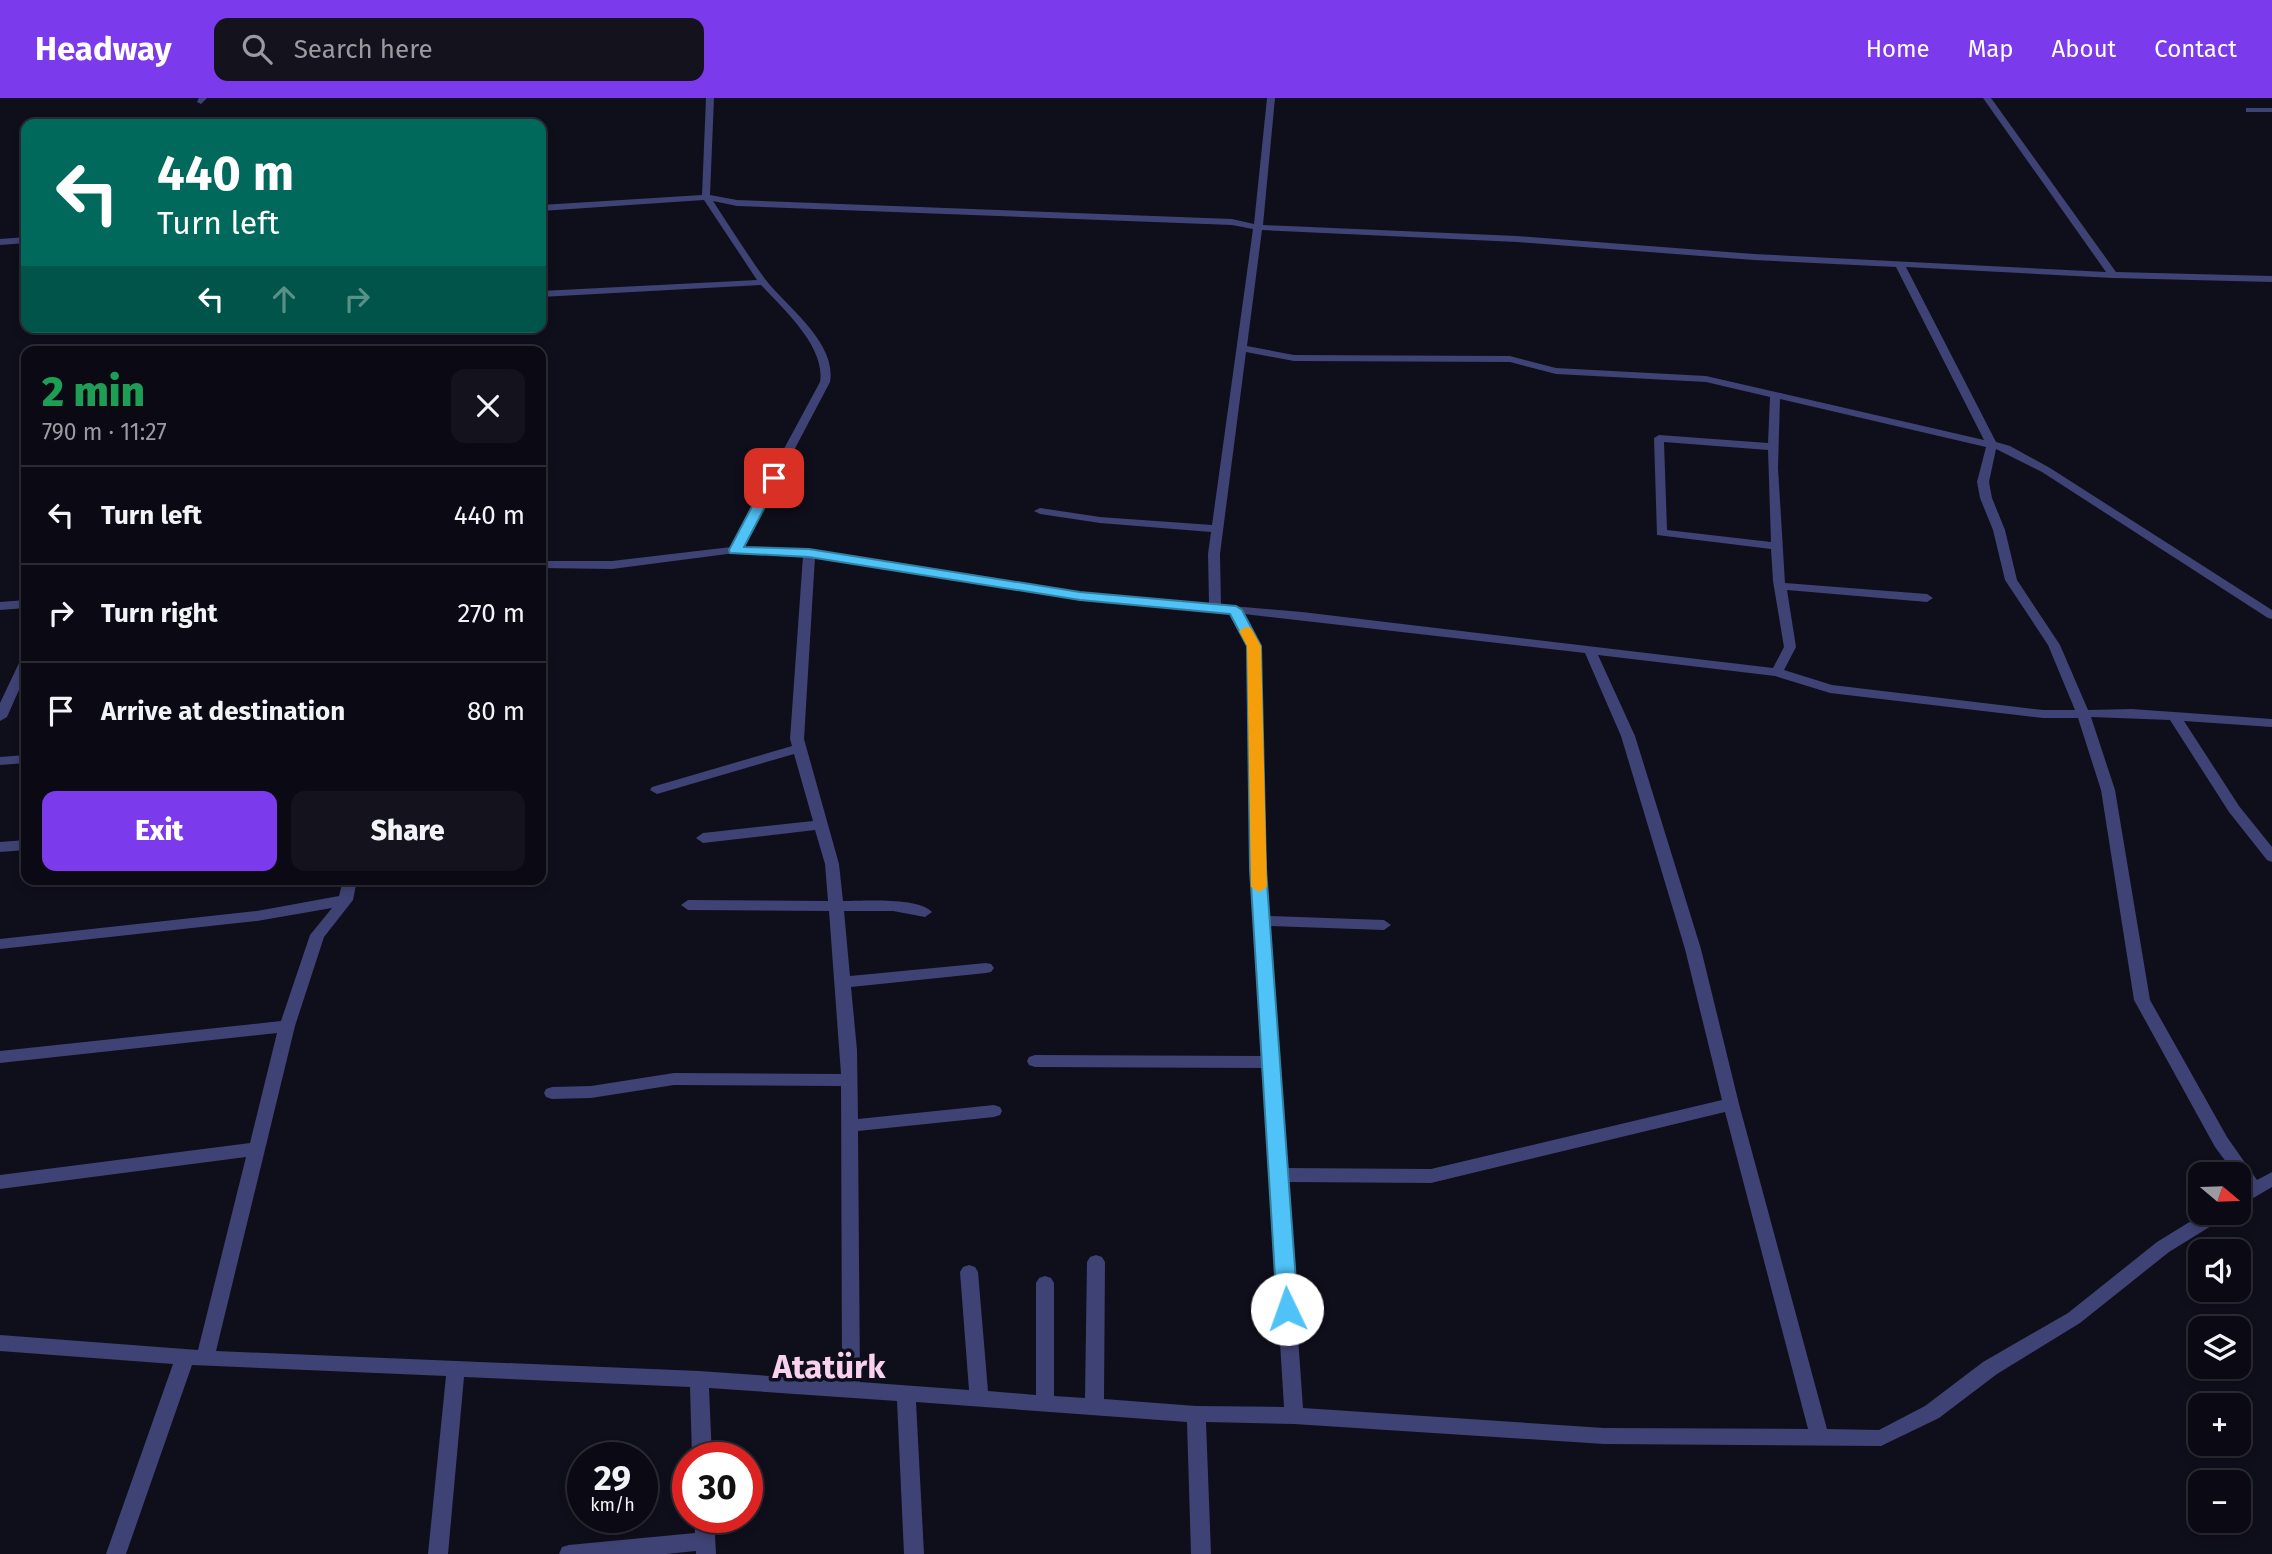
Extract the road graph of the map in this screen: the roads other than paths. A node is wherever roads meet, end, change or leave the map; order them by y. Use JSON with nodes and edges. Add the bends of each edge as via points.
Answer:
{"nodes":[{"id":1,"x":709,"y":98,"type":"edge"},
{"id":2,"x":1271,"y":98,"type":"edge"},
{"id":3,"x":1987,"y":98,"type":"edge"},
{"id":4,"x":2249,"y":110,"type":"dead end"},
{"id":5,"x":2272,"y":110,"type":"edge"},
{"id":6,"x":706,"y":197,"type":"junction"},
{"id":7,"x":546,"y":208,"type":"edge"},
{"id":8,"x":1258,"y":227,"type":"junction"},
{"id":9,"x":21,"y":240,"type":"edge"},
{"id":10,"x":0,"y":242,"type":"edge"},
{"id":11,"x":1900,"y":265,"type":"junction"},
{"id":12,"x":2113,"y":275,"type":"junction"},
{"id":13,"x":2272,"y":279,"type":"edge"},
{"id":14,"x":763,"y":282,"type":"junction"},
{"id":15,"x":546,"y":294,"type":"edge"},
{"id":16,"x":1240,"y":348,"type":"junction"},
{"id":17,"x":1775,"y":394,"type":"junction"},
{"id":18,"x":1992,"y":445,"type":"junction"},
{"id":19,"x":1773,"y":447,"type":"junction"},
{"id":20,"x":1040,"y":510,"type":"dead end"},
{"id":21,"x":1217,"y":529,"type":"junction"},
{"id":22,"x":1777,"y":546,"type":"junction"},
{"id":23,"x":735,"y":550,"type":"junction"},
{"id":24,"x":809,"y":553,"type":"junction"},
{"id":25,"x":546,"y":565,"type":"edge"},
{"id":26,"x":1780,"y":586,"type":"junction"},
{"id":27,"x":1927,"y":598,"type":"dead end"},
{"id":28,"x":21,"y":604,"type":"edge"},
{"id":29,"x":0,"y":606,"type":"edge"},
{"id":30,"x":1215,"y":608,"type":"junction"},
{"id":31,"x":1236,"y":610,"type":"junction"},
{"id":32,"x":2272,"y":615,"type":"edge"},
{"id":33,"x":1591,"y":652,"type":"junction"},
{"id":34,"x":21,"y":672,"type":"edge"},
{"id":35,"x":1777,"y":672,"type":"junction"},
{"id":36,"x":2083,"y":714,"type":"junction"},
{"id":37,"x":2174,"y":716,"type":"junction"},
{"id":38,"x":0,"y":717,"type":"edge"},
{"id":39,"x":2272,"y":723,"type":"edge"},
{"id":40,"x":800,"y":748,"type":"junction"},
{"id":41,"x":21,"y":759,"type":"edge"},
{"id":42,"x":0,"y":761,"type":"edge"},
{"id":43,"x":657,"y":790,"type":"dead end"},
{"id":44,"x":821,"y":825,"type":"junction"},
{"id":45,"x":703,"y":838,"type":"dead end"},
{"id":46,"x":21,"y":845,"type":"edge"},
{"id":47,"x":0,"y":847,"type":"edge"},
{"id":48,"x":2272,"y":857,"type":"edge"},
{"id":49,"x":349,"y":885,"type":"edge"},
{"id":50,"x":346,"y":900,"type":"junction"},
{"id":51,"x":688,"y":905,"type":"dead end"},
{"id":52,"x":836,"y":905,"type":"junction"},
{"id":53,"x":925,"y":912,"type":"dead end"},
{"id":54,"x":1261,"y":921,"type":"junction"},
{"id":55,"x":1384,"y":925,"type":"dead end"},
{"id":56,"x":0,"y":944,"type":"edge"},
{"id":57,"x":986,"y":968,"type":"dead end"},
{"id":58,"x":843,"y":982,"type":"junction"},
{"id":59,"x":287,"y":1026,"type":"junction"},
{"id":60,"x":0,"y":1057,"type":"edge"},
{"id":61,"x":1035,"y":1061,"type":"dead end"},
{"id":62,"x":1271,"y":1062,"type":"junction"},
{"id":63,"x":849,"y":1080,"type":"junction"},
{"id":64,"x":552,"y":1093,"type":"dead end"},
{"id":65,"x":1731,"y":1104,"type":"junction"},
{"id":66,"x":994,"y":1111,"type":"dead end"},
{"id":67,"x":849,"y":1126,"type":"junction"},
{"id":68,"x":256,"y":1149,"type":"junction"},
{"id":69,"x":1279,"y":1175,"type":"junction"},
{"id":70,"x":0,"y":1182,"type":"edge"},
{"id":71,"x":2267,"y":1183,"type":"edge"},
{"id":72,"x":2251,"y":1192,"type":"edge"},
{"id":73,"x":2199,"y":1225,"type":"edge"},
{"id":74,"x":1096,"y":1262,"type":"dead end"},
{"id":75,"x":969,"y":1272,"type":"dead end"},
{"id":76,"x":1045,"y":1283,"type":"dead end"},
{"id":77,"x":0,"y":1343,"type":"edge"},
{"id":78,"x":185,"y":1357,"type":"junction"},
{"id":79,"x":205,"y":1358,"type":"junction"},
{"id":80,"x":456,"y":1368,"type":"junction"},
{"id":81,"x":699,"y":1379,"type":"junction"},
{"id":82,"x":851,"y":1388,"type":"junction"},
{"id":83,"x":906,"y":1392,"type":"junction"},
{"id":84,"x":979,"y":1398,"type":"junction"},
{"id":85,"x":1045,"y":1403,"type":"junction"},
{"id":86,"x":1094,"y":1406,"type":"junction"},
{"id":87,"x":1196,"y":1414,"type":"junction"},
{"id":88,"x":1294,"y":1416,"type":"junction"},
{"id":89,"x":1820,"y":1439,"type":"junction"},
{"id":90,"x":701,"y":1442,"type":"edge"},
{"id":91,"x":706,"y":1547,"type":"edge"},
{"id":92,"x":116,"y":1554,"type":"edge"},
{"id":93,"x":438,"y":1554,"type":"edge"},
{"id":94,"x":569,"y":1554,"type":"edge"},
{"id":95,"x":914,"y":1554,"type":"edge"},
{"id":96,"x":1201,"y":1554,"type":"edge"}],
"edges":[{"from":1,"to":6,"type":"street"},
{"from":2,"to":8,"type":"street"},
{"from":3,"to":12,"type":"street"},
{"from":4,"to":5,"type":"street"},
{"from":6,"to":7,"type":"street"},
{"from":6,"to":8,"type":"street","via":[[737,203],[1232,222]]},
{"from":6,"to":14,"type":"street"},
{"from":8,"to":11,"type":"street"},
{"from":8,"to":16,"type":"street"},
{"from":9,"to":10,"type":"street"},
{"from":11,"to":12,"type":"street"},
{"from":11,"to":18,"type":"street"},
{"from":12,"to":13,"type":"street"},
{"from":14,"to":15,"type":"street"},
{"from":14,"to":23,"type":"street","via":[[809,332],[827,370],[825,382]]},
{"from":16,"to":17,"type":"street","via":[[1294,358],[1510,359],[1556,371],[1706,379]]},
{"from":16,"to":21,"type":"street"},
{"from":17,"to":18,"type":"street"},
{"from":17,"to":19,"type":"street"},
{"from":18,"to":32,"type":"street","via":[[2006,447],[2046,470]]},
{"from":18,"to":36,"type":"street","via":[[1983,482],[2011,580],[2053,645]]},
{"from":19,"to":22,"type":"street"},
{"from":19,"to":22,"type":"street","via":[[1660,438],[1661,533]]},
{"from":20,"to":21,"type":"street","via":[[1100,520]]},
{"from":21,"to":30,"type":"street"},
{"from":22,"to":26,"type":"street"},
{"from":23,"to":24,"type":"street"},
{"from":23,"to":25,"type":"street","via":[[612,565]]},
{"from":24,"to":30,"type":"street","via":[[1080,596]]},
{"from":24,"to":40,"type":"street"},
{"from":26,"to":27,"type":"street"},
{"from":26,"to":35,"type":"street","via":[[1790,647]]},
{"from":28,"to":29,"type":"street"},
{"from":30,"to":31,"type":"street"},
{"from":31,"to":33,"type":"street"},
{"from":31,"to":54,"type":"street","via":[[1254,646]]},
{"from":33,"to":35,"type":"street"},
{"from":33,"to":65,"type":"street","via":[[1628,736],[1693,949]]},
{"from":34,"to":38,"type":"street"},
{"from":35,"to":36,"type":"street","via":[[1830,689],[2043,714]]},
{"from":36,"to":37,"type":"street"},
{"from":36,"to":71,"type":"street","via":[[2108,790],[2142,1000],[2221,1142]]},
{"from":37,"to":39,"type":"street"},
{"from":37,"to":48,"type":"street","via":[[2234,809]]},
{"from":40,"to":43,"type":"street"},
{"from":40,"to":44,"type":"street"},
{"from":41,"to":42,"type":"street"},
{"from":44,"to":45,"type":"street"},
{"from":44,"to":52,"type":"street","via":[[832,864]]},
{"from":46,"to":47,"type":"street"},
{"from":49,"to":50,"type":"street"},
{"from":50,"to":56,"type":"street","via":[[257,916]]},
{"from":50,"to":59,"type":"street","via":[[317,935]]},
{"from":51,"to":52,"type":"street"},
{"from":52,"to":53,"type":"street"},
{"from":52,"to":58,"type":"street"},
{"from":54,"to":55,"type":"street"},
{"from":54,"to":62,"type":"street"},
{"from":57,"to":58,"type":"street"},
{"from":58,"to":63,"type":"street"},
{"from":59,"to":60,"type":"street"},
{"from":59,"to":68,"type":"street"},
{"from":61,"to":62,"type":"street"},
{"from":62,"to":69,"type":"street"},
{"from":63,"to":64,"type":"street","via":[[674,1079]]},
{"from":63,"to":67,"type":"street"},
{"from":65,"to":69,"type":"street","via":[[1432,1176]]},
{"from":65,"to":89,"type":"street"},
{"from":66,"to":67,"type":"street"},
{"from":67,"to":82,"type":"street"},
{"from":68,"to":70,"type":"street"},
{"from":68,"to":79,"type":"street"},
{"from":69,"to":88,"type":"street"},
{"from":71,"to":72,"type":"street"},
{"from":73,"to":89,"type":"street","via":[[2163,1247],[2074,1318],[1990,1368],[1932,1412],[1881,1438]]},
{"from":74,"to":86,"type":"street"},
{"from":75,"to":84,"type":"street"},
{"from":76,"to":85,"type":"street"},
{"from":77,"to":78,"type":"street"},
{"from":78,"to":79,"type":"street"},
{"from":78,"to":92,"type":"street"},
{"from":79,"to":80,"type":"street"},
{"from":80,"to":81,"type":"street"},
{"from":80,"to":93,"type":"street"},
{"from":81,"to":82,"type":"street"},
{"from":81,"to":90,"type":"street"},
{"from":82,"to":83,"type":"street"},
{"from":83,"to":84,"type":"street"},
{"from":83,"to":95,"type":"street"},
{"from":84,"to":85,"type":"street"},
{"from":85,"to":86,"type":"street"},
{"from":86,"to":87,"type":"street"},
{"from":87,"to":88,"type":"street"},
{"from":87,"to":96,"type":"street"},
{"from":88,"to":89,"type":"street","via":[[1604,1436]]},
{"from":91,"to":94,"type":"street"}]}
